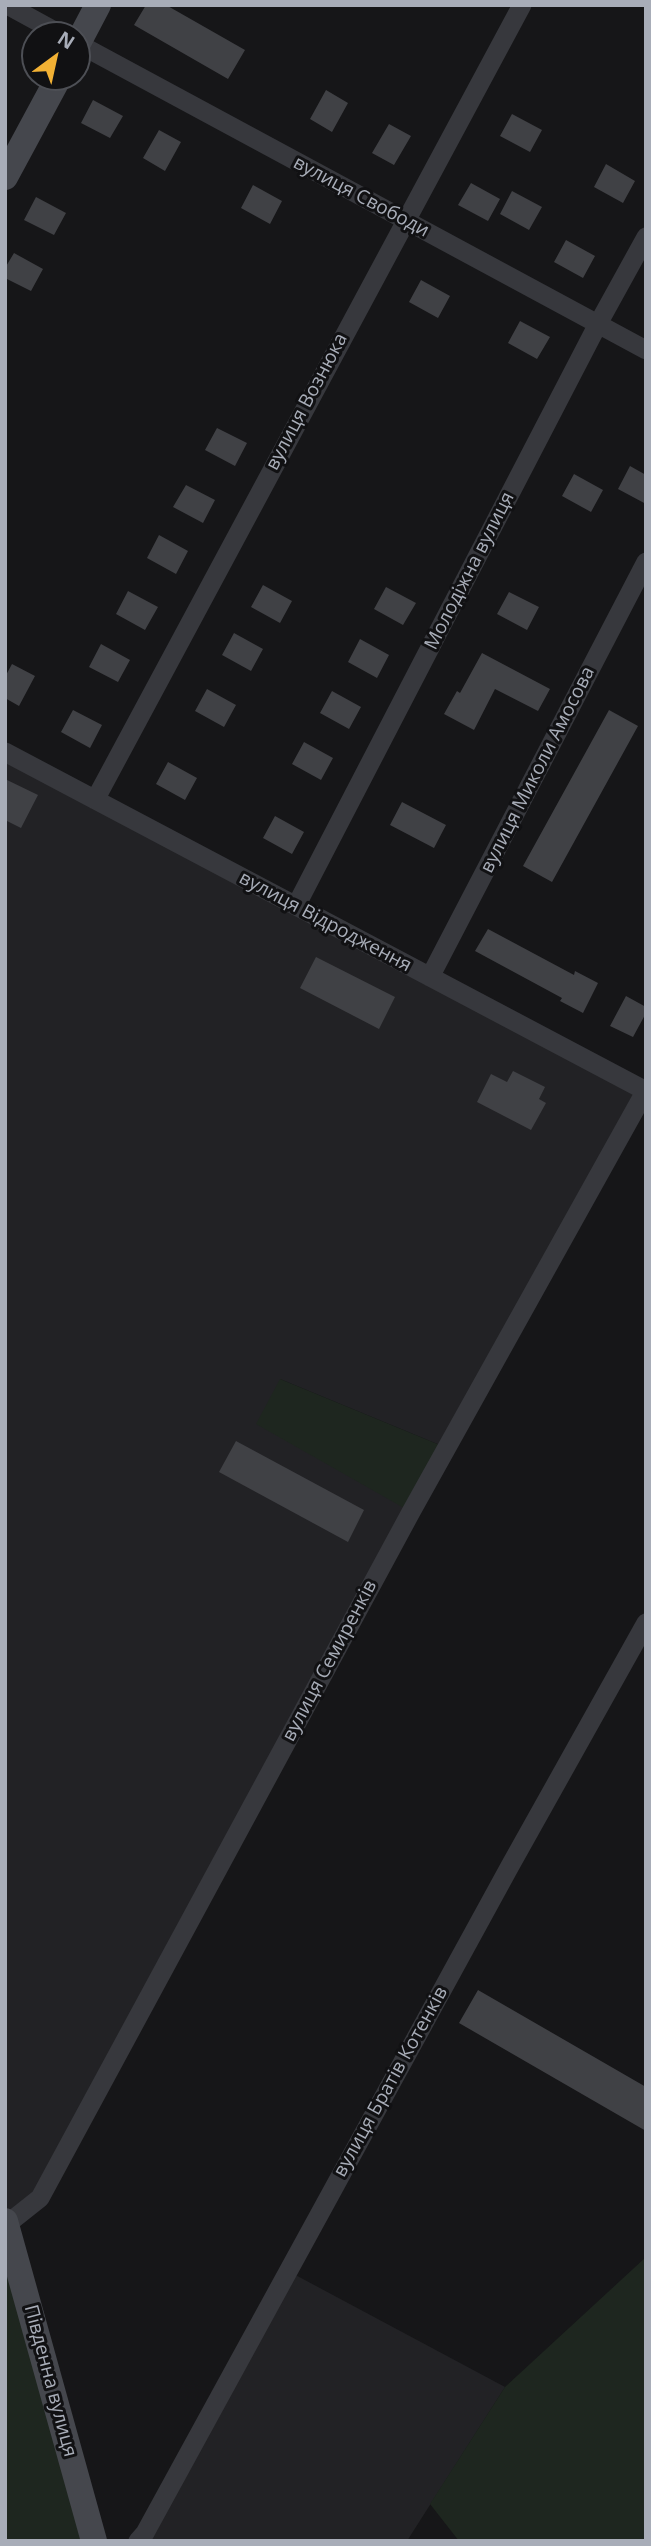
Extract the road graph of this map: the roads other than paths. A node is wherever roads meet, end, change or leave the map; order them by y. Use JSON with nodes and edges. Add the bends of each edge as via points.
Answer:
{"nodes":[{"id":1,"x":6,"y":5,"type":"edge"},
{"id":2,"x":98,"y":5,"type":"edge"},
{"id":3,"x":522,"y":5,"type":"edge"},
{"id":4,"x":36,"y":21,"type":"edge"},
{"id":5,"x":89,"y":21,"type":"edge"},
{"id":6,"x":91,"y":52,"type":"edge"},
{"id":7,"x":51,"y":91,"type":"edge"},
{"id":8,"x":5,"y":177,"type":"edge"},
{"id":9,"x":404,"y":221,"type":"junction"},
{"id":10,"x":646,"y":237,"type":"edge"},
{"id":11,"x":598,"y":324,"type":"junction"},
{"id":12,"x":646,"y":350,"type":"edge"},
{"id":13,"x":646,"y":562,"type":"edge"},
{"id":14,"x":5,"y":752,"type":"edge"},
{"id":15,"x":95,"y":800,"type":"junction"},
{"id":16,"x":296,"y":906,"type":"junction"},
{"id":17,"x":430,"y":977,"type":"junction"},
{"id":18,"x":646,"y":1090,"type":"edge"},
{"id":19,"x":646,"y":1623,"type":"edge"},
{"id":20,"x":6,"y":2223,"type":"edge"},
{"id":21,"x":94,"y":2541,"type":"edge"},
{"id":22,"x":138,"y":2541,"type":"edge"}],
"edges":[{"from":1,"to":4,"type":"street"},
{"from":2,"to":5,"type":"main road"},
{"from":3,"to":9,"type":"street","name":"вулиця Вознюка"},
{"from":6,"to":9,"type":"street","name":"вулиця Свободи"},
{"from":7,"to":8,"type":"main road"},
{"from":9,"to":11,"type":"street","name":"вулиця Свободи"},
{"from":9,"to":15,"type":"street","name":"вулиця Вознюка"},
{"from":10,"to":11,"type":"street","name":"Молодіжна вулиця"},
{"from":11,"to":12,"type":"street","name":"вулиця Свободи"},
{"from":11,"to":16,"type":"street","name":"Молодіжна вулиця"},
{"from":13,"to":17,"type":"street","name":"вулиця Миколи Амосова"},
{"from":14,"to":15,"type":"street","name":"вулиця Відродження"},
{"from":15,"to":16,"type":"street","name":"вулиця Відродження"},
{"from":16,"to":17,"type":"street","name":"вулиця Відродження"},
{"from":17,"to":18,"type":"street","name":"вулиця Відродження"},
{"from":18,"to":20,"type":"street","name":"вулиця Семиренків","via":[[411,1512],[40,2198]]},
{"from":19,"to":22,"type":"street","name":"вулиця Братів Котенків"},
{"from":20,"to":21,"type":"main road","name":"Південна вулиця"}]}
